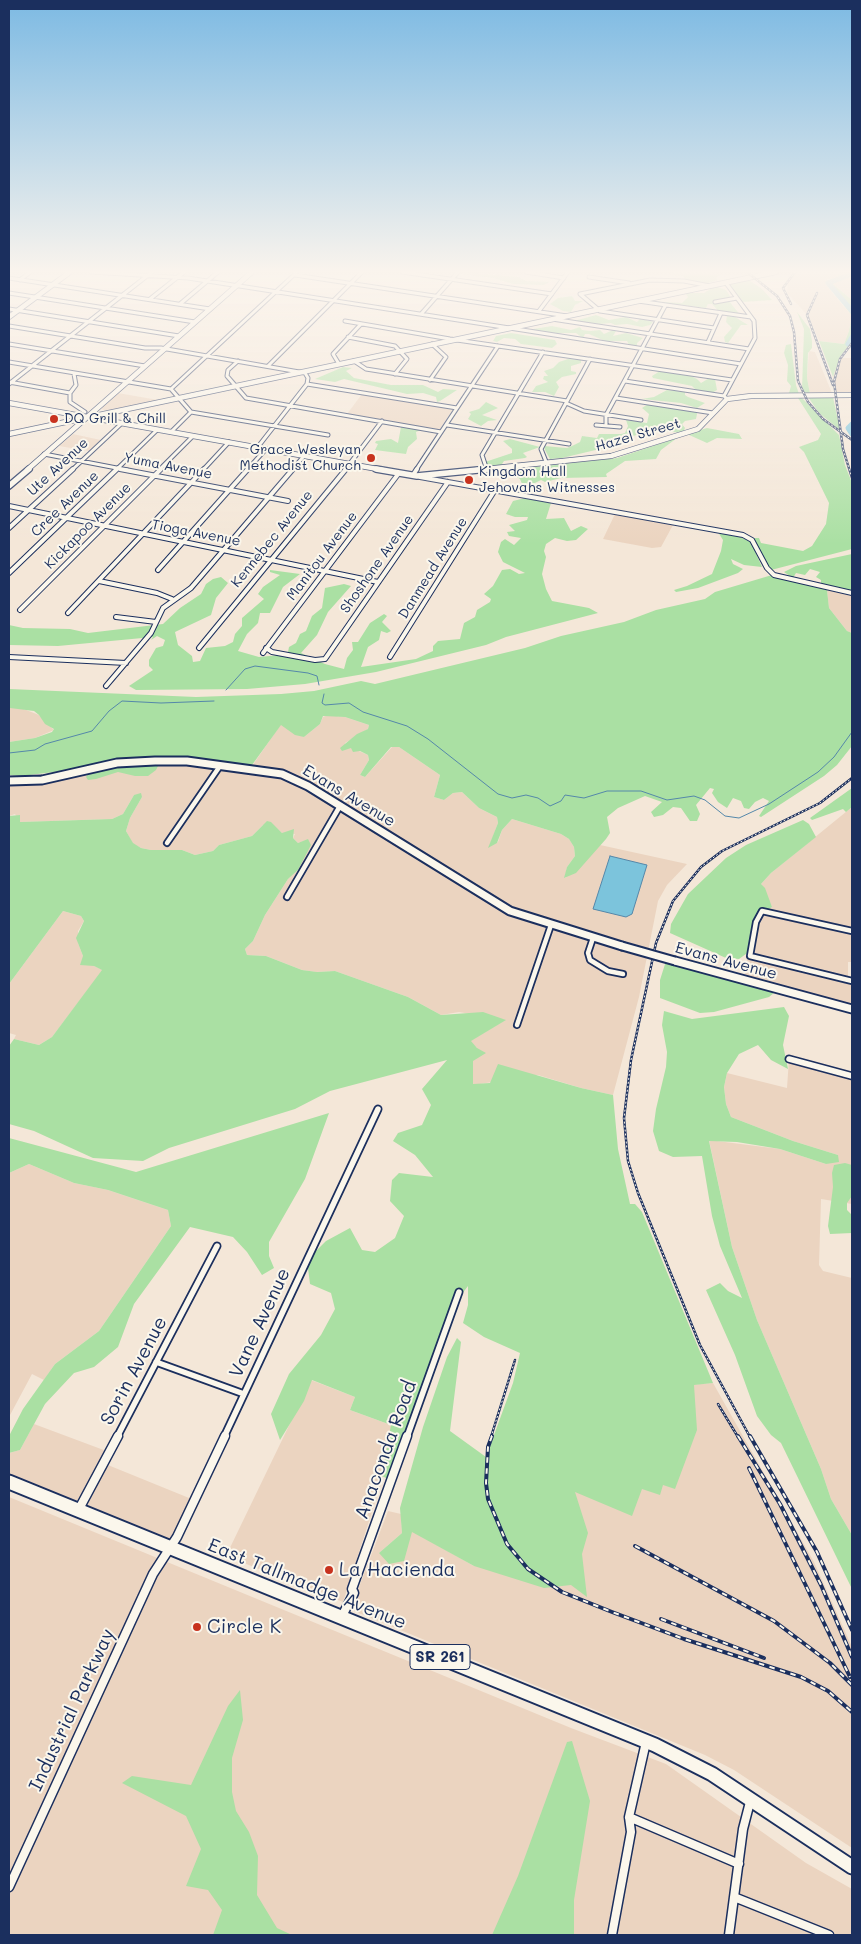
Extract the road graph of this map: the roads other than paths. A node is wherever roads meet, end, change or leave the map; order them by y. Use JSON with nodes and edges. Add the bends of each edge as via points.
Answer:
{"nodes":[{"id":1,"x":13,"y":363,"type":"edge"},
{"id":2,"x":36,"y":363,"type":"edge"},
{"id":3,"x":125,"y":363,"type":"edge"},
{"id":4,"x":149,"y":363,"type":"edge"},
{"id":5,"x":200,"y":363,"type":"edge"},
{"id":6,"x":237,"y":363,"type":"edge"},
{"id":7,"x":248,"y":363,"type":"edge"},
{"id":8,"x":271,"y":363,"type":"edge"},
{"id":9,"x":345,"y":363,"type":"edge"},
{"id":10,"x":356,"y":363,"type":"edge"},
{"id":11,"x":404,"y":363,"type":"edge"},
{"id":12,"x":442,"y":363,"type":"edge"},
{"id":13,"x":487,"y":363,"type":"edge"},
{"id":14,"x":537,"y":363,"type":"edge"},
{"id":15,"x":588,"y":363,"type":"edge"},
{"id":16,"x":617,"y":363,"type":"edge"},
{"id":17,"x":733,"y":363,"type":"edge"},
{"id":18,"x":339,"y":364,"type":"joint"},
{"id":19,"x":741,"y":364,"type":"joint"},
{"id":20,"x":634,"y":365,"type":"junction"},
{"id":21,"x":32,"y":366,"type":"junction"},
{"id":22,"x":145,"y":366,"type":"junction"},
{"id":23,"x":268,"y":366,"type":"junction"},
{"id":24,"x":303,"y":372,"type":"junction"},
{"id":25,"x":74,"y":374,"type":"junction"},
{"id":26,"x":395,"y":374,"type":"junction"},
{"id":27,"x":430,"y":380,"type":"junction"},
{"id":28,"x":732,"y":380,"type":"junction"},
{"id":29,"x":625,"y":381,"type":"junction"},
{"id":30,"x":126,"y":382,"type":"junction"},
{"id":31,"x":10,"y":383,"type":"edge"},
{"id":32,"x":307,"y":384,"type":"junction"},
{"id":33,"x":471,"y":386,"type":"junction"},
{"id":34,"x":236,"y":387,"type":"junction"},
{"id":35,"x":171,"y":390,"type":"junction"},
{"id":36,"x":70,"y":393,"type":"junction"},
{"id":37,"x":519,"y":394,"type":"junction"},
{"id":38,"x":852,"y":395,"type":"edge"},
{"id":39,"x":616,"y":398,"type":"junction"},
{"id":40,"x":726,"y":398,"type":"junction"},
{"id":41,"x":178,"y":399,"type":"junction"},
{"id":42,"x":566,"y":402,"type":"junction"},
{"id":43,"x":9,"y":403,"type":"edge"},
{"id":44,"x":292,"y":406,"type":"junction"},
{"id":45,"x":457,"y":408,"type":"junction"},
{"id":46,"x":84,"y":412,"type":"dead end"},
{"id":47,"x":191,"y":412,"type":"junction"},
{"id":48,"x":713,"y":413,"type":"junction"},
{"id":49,"x":606,"y":415,"type":"junction"},
{"id":50,"x":88,"y":417,"type":"junction"},
{"id":51,"x":641,"y":420,"type":"dead end"},
{"id":52,"x":382,"y":422,"type":"junction"},
{"id":53,"x":122,"y":423,"type":"junction"},
{"id":54,"x":447,"y":425,"type":"junction"},
{"id":55,"x":596,"y":425,"type":"dead end"},
{"id":56,"x":606,"y":425,"type":"junction"},
{"id":57,"x":276,"y":426,"type":"junction"},
{"id":58,"x":620,"y":427,"type":"dead end"},
{"id":59,"x":157,"y":430,"type":"junction"},
{"id":60,"x":171,"y":432,"type":"junction"},
{"id":61,"x":441,"y":432,"type":"junction"},
{"id":62,"x":496,"y":432,"type":"junction"},
{"id":63,"x":9,"y":434,"type":"edge"},
{"id":64,"x":328,"y":435,"type":"dead end"},
{"id":65,"x":193,"y":436,"type":"junction"},
{"id":66,"x":546,"y":440,"type":"junction"},
{"id":67,"x":229,"y":442,"type":"junction"},
{"id":68,"x":570,"y":444,"type":"dead end"},
{"id":69,"x":257,"y":448,"type":"junction"},
{"id":70,"x":266,"y":449,"type":"junction"},
{"id":71,"x":44,"y":454,"type":"junction"},
{"id":72,"x":304,"y":456,"type":"junction"},
{"id":73,"x":81,"y":461,"type":"junction"},
{"id":74,"x":349,"y":464,"type":"junction"},
{"id":75,"x":548,"y":464,"type":"junction"},
{"id":76,"x":117,"y":468,"type":"junction"},
{"id":77,"x":487,"y":470,"type":"junction"},
{"id":78,"x":398,"y":473,"type":"junction"},
{"id":79,"x":154,"y":475,"type":"junction"},
{"id":80,"x":415,"y":476,"type":"junction"},
{"id":81,"x":192,"y":482,"type":"junction"},
{"id":82,"x":448,"y":482,"type":"junction"},
{"id":83,"x":9,"y":486,"type":"edge"},
{"id":84,"x":230,"y":490,"type":"junction"},
{"id":85,"x":496,"y":490,"type":"junction"},
{"id":86,"x":268,"y":497,"type":"junction"},
{"id":87,"x":288,"y":501,"type":"dead end"},
{"id":88,"x":9,"y":506,"type":"edge"},
{"id":89,"x":28,"y":510,"type":"junction"},
{"id":90,"x":66,"y":518,"type":"junction"},
{"id":91,"x":104,"y":526,"type":"junction"},
{"id":92,"x":9,"y":528,"type":"edge"},
{"id":93,"x":143,"y":534,"type":"junction"},
{"id":94,"x":183,"y":542,"type":"junction"},
{"id":95,"x":224,"y":550,"type":"junction"},
{"id":96,"x":270,"y":560,"type":"junction"},
{"id":97,"x":9,"y":566,"type":"edge"},
{"id":98,"x":15,"y":567,"type":"junction"},
{"id":99,"x":158,"y":570,"type":"dead end"},
{"id":100,"x":325,"y":571,"type":"junction"},
{"id":101,"x":9,"y":573,"type":"edge"},
{"id":102,"x":99,"y":581,"type":"junction"},
{"id":103,"x":378,"y":582,"type":"junction"},
{"id":104,"x":852,"y":593,"type":"edge"},
{"id":105,"x":172,"y":599,"type":"junction"},
{"id":106,"x":20,"y":610,"type":"dead end"},
{"id":107,"x":68,"y":613,"type":"dead end"},
{"id":108,"x":116,"y":617,"type":"dead end"},
{"id":109,"x":156,"y":622,"type":"junction"},
{"id":110,"x":199,"y":648,"type":"dead end"},
{"id":111,"x":266,"y":648,"type":"junction"},
{"id":112,"x":29,"y":653,"type":"dead end"},
{"id":113,"x":263,"y":653,"type":"dead end"},
{"id":114,"x":9,"y":657,"type":"edge"},
{"id":115,"x":390,"y":657,"type":"dead end"},
{"id":116,"x":25,"y":658,"type":"junction"},
{"id":117,"x":126,"y":663,"type":"junction"},
{"id":118,"x":106,"y":686,"type":"dead end"},
{"id":119,"x":220,"y":766,"type":"junction"},
{"id":120,"x":9,"y":781,"type":"edge"},
{"id":121,"x":340,"y":806,"type":"junction"},
{"id":122,"x":167,"y":843,"type":"dead end"},
{"id":123,"x":287,"y":897,"type":"dead end"},
{"id":124,"x":551,"y":925,"type":"junction"},
{"id":125,"x":852,"y":931,"type":"edge"},
{"id":126,"x":593,"y":938,"type":"junction"},
{"id":127,"x":623,"y":974,"type":"dead end"},
{"id":128,"x":852,"y":981,"type":"edge"},
{"id":129,"x":852,"y":1008,"type":"edge"},
{"id":130,"x":517,"y":1024,"type":"dead end"},
{"id":131,"x":789,"y":1059,"type":"dead end"},
{"id":132,"x":852,"y":1076,"type":"edge"},
{"id":133,"x":378,"y":1109,"type":"dead end"},
{"id":134,"x":217,"y":1246,"type":"dead end"},
{"id":135,"x":459,"y":1292,"type":"dead end"},
{"id":136,"x":156,"y":1362,"type":"junction"},
{"id":137,"x":244,"y":1394,"type":"junction"},
{"id":138,"x":9,"y":1482,"type":"edge"},
{"id":139,"x":78,"y":1510,"type":"junction"},
{"id":140,"x":169,"y":1549,"type":"junction"},
{"id":141,"x":342,"y":1617,"type":"junction"},
{"id":142,"x":646,"y":1741,"type":"junction"},
{"id":143,"x":751,"y":1799,"type":"junction"},
{"id":144,"x":629,"y":1817,"type":"junction"},
{"id":145,"x":739,"y":1864,"type":"junction"},
{"id":146,"x":852,"y":1868,"type":"edge"},
{"id":147,"x":9,"y":1887,"type":"edge"},
{"id":148,"x":734,"y":1897,"type":"junction"},
{"id":149,"x":612,"y":1935,"type":"edge"},
{"id":150,"x":729,"y":1935,"type":"edge"},
{"id":151,"x":829,"y":1935,"type":"edge"}],
"edges":[{"from":1,"to":21,"type":"street"},
{"from":2,"to":21,"type":"street"},
{"from":3,"to":22,"type":"street"},
{"from":4,"to":22,"type":"street"},
{"from":5,"to":35,"type":"street"},
{"from":6,"to":34,"type":"street","via":[[227,375]]},
{"from":7,"to":23,"type":"street"},
{"from":8,"to":23,"type":"street"},
{"from":9,"to":18,"type":"street"},
{"from":10,"to":26,"type":"street","via":[[364,369]]},
{"from":11,"to":26,"type":"street"},
{"from":12,"to":27,"type":"street"},
{"from":13,"to":33,"type":"street"},
{"from":14,"to":37,"type":"street"},
{"from":15,"to":42,"type":"street"},
{"from":16,"to":20,"type":"street"},
{"from":17,"to":19,"type":"street"},
{"from":18,"to":24,"type":"street"},
{"from":19,"to":28,"type":"street"},
{"from":20,"to":28,"type":"street"},
{"from":20,"to":29,"type":"street"},
{"from":21,"to":25,"type":"street"},
{"from":21,"to":31,"type":"street"},
{"from":22,"to":30,"type":"street"},
{"from":23,"to":24,"type":"street"},
{"from":24,"to":32,"type":"street","via":[[308,376]]},
{"from":24,"to":34,"type":"street"},
{"from":25,"to":30,"type":"street"},
{"from":25,"to":36,"type":"street","via":[[76,385]]},
{"from":26,"to":27,"type":"street"},
{"from":27,"to":33,"type":"street"},
{"from":28,"to":40,"type":"street"},
{"from":29,"to":39,"type":"street"},
{"from":29,"to":40,"type":"street"},
{"from":30,"to":35,"type":"street"},
{"from":30,"to":50,"type":"street"},
{"from":31,"to":36,"type":"street"},
{"from":32,"to":44,"type":"street"},
{"from":32,"to":45,"type":"street"},
{"from":33,"to":37,"type":"street"},
{"from":33,"to":45,"type":"street"},
{"from":34,"to":41,"type":"street"},
{"from":34,"to":44,"type":"street","via":[[246,398]]},
{"from":35,"to":41,"type":"street"},
{"from":36,"to":46,"type":"street","via":[[71,404]]},
{"from":37,"to":42,"type":"street"},
{"from":37,"to":62,"type":"street"},
{"from":38,"to":40,"type":"street"},
{"from":39,"to":48,"type":"street"},
{"from":39,"to":49,"type":"street"},
{"from":40,"to":48,"type":"street","name":"Hazel Street"},
{"from":41,"to":47,"type":"street"},
{"from":41,"to":50,"type":"street"},
{"from":42,"to":49,"type":"street","via":[[584,411]]},
{"from":42,"to":66,"type":"street"},
{"from":43,"to":50,"type":"street","name":"Hazel Street"},
{"from":44,"to":52,"type":"street"},
{"from":44,"to":57,"type":"street"},
{"from":45,"to":54,"type":"street"},
{"from":47,"to":57,"type":"street"},
{"from":47,"to":60,"type":"street"},
{"from":48,"to":75,"type":"street","name":"Hazel Street","via":[[698,429],[622,453],[593,460]]},
{"from":49,"to":51,"type":"street"},
{"from":49,"to":56,"type":"street"},
{"from":50,"to":53,"type":"street","name":"Hazel Street"},
{"from":50,"to":63,"type":"street"},
{"from":50,"to":71,"type":"street"},
{"from":52,"to":61,"type":"street"},
{"from":52,"to":74,"type":"street","name":"Kennebec Avenue"},
{"from":53,"to":59,"type":"street","name":"Hazel Street"},
{"from":53,"to":73,"type":"street","name":"Ute Avenue"},
{"from":54,"to":61,"type":"street"},
{"from":54,"to":62,"type":"street"},
{"from":55,"to":56,"type":"street"},
{"from":56,"to":58,"type":"street"},
{"from":57,"to":64,"type":"street"},
{"from":57,"to":69,"type":"street"},
{"from":59,"to":60,"type":"street","name":"Hazel Street"},
{"from":59,"to":76,"type":"street","name":"Cree Avenue"},
{"from":60,"to":65,"type":"street","name":"Hazel Street"},
{"from":61,"to":80,"type":"street"},
{"from":62,"to":66,"type":"street"},
{"from":62,"to":77,"type":"street","via":[[482,456]]},
{"from":65,"to":67,"type":"street","name":"Hazel Street"},
{"from":65,"to":79,"type":"street","name":"Kickapoo Avenue"},
{"from":66,"to":68,"type":"street"},
{"from":66,"to":75,"type":"street","via":[[541,449]]},
{"from":67,"to":69,"type":"street","name":"Hazel Street"},
{"from":67,"to":81,"type":"street"},
{"from":69,"to":70,"type":"street","name":"Hazel Street"},
{"from":70,"to":72,"type":"street","name":"Hazel Street"},
{"from":70,"to":84,"type":"street"},
{"from":71,"to":73,"type":"street","name":"Yuma Avenue"},
{"from":71,"to":83,"type":"street"},
{"from":72,"to":74,"type":"street","name":"Hazel Street"},
{"from":72,"to":86,"type":"street"},
{"from":73,"to":76,"type":"street","name":"Yuma Avenue"},
{"from":73,"to":89,"type":"street","name":"Ute Avenue"},
{"from":74,"to":78,"type":"street","name":"Hazel Street"},
{"from":74,"to":96,"type":"street","name":"Kennebec Avenue"},
{"from":75,"to":77,"type":"street","name":"Hazel Street"},
{"from":76,"to":79,"type":"street","name":"Yuma Avenue"},
{"from":76,"to":90,"type":"street","name":"Cree Avenue"},
{"from":77,"to":80,"type":"street","name":"Hazel Street"},
{"from":78,"to":80,"type":"street","name":"Hazel Street"},
{"from":78,"to":100,"type":"street","name":"Manitou Avenue"},
{"from":79,"to":81,"type":"street","name":"Yuma Avenue"},
{"from":79,"to":91,"type":"street","name":"Kickapoo Avenue"},
{"from":80,"to":82,"type":"street"},
{"from":81,"to":84,"type":"street","name":"Yuma Avenue"},
{"from":81,"to":93,"type":"street"},
{"from":82,"to":85,"type":"street"},
{"from":82,"to":103,"type":"street","name":"Shoshone Avenue"},
{"from":84,"to":86,"type":"street","name":"Yuma Avenue"},
{"from":84,"to":94,"type":"street"},
{"from":85,"to":104,"type":"street","via":[[743,535],[752,540],[766,568],[774,575]]},
{"from":85,"to":115,"type":"street","name":"Danmead Avenue"},
{"from":86,"to":87,"type":"street","name":"Yuma Avenue"},
{"from":86,"to":95,"type":"street"},
{"from":88,"to":89,"type":"street","name":"Tioga Avenue"},
{"from":89,"to":90,"type":"street","name":"Tioga Avenue"},
{"from":89,"to":92,"type":"street","name":"Ute Avenue"},
{"from":90,"to":91,"type":"street","name":"Tioga Avenue"},
{"from":90,"to":98,"type":"street","name":"Cree Avenue"},
{"from":91,"to":93,"type":"street","name":"Tioga Avenue"},
{"from":91,"to":106,"type":"street","name":"Kickapoo Avenue"},
{"from":93,"to":94,"type":"street","name":"Tioga Avenue"},
{"from":93,"to":102,"type":"street"},
{"from":94,"to":95,"type":"street","name":"Tioga Avenue"},
{"from":94,"to":99,"type":"street"},
{"from":95,"to":96,"type":"street","name":"Tioga Avenue"},
{"from":95,"to":105,"type":"street","via":[[191,588]]},
{"from":96,"to":100,"type":"street","name":"Tioga Avenue"},
{"from":96,"to":110,"type":"street","name":"Kennebec Avenue"},
{"from":97,"to":98,"type":"street"},
{"from":98,"to":101,"type":"street","name":"Cree Avenue"},
{"from":100,"to":103,"type":"street","name":"Tioga Avenue"},
{"from":100,"to":111,"type":"street","name":"Manitou Avenue"},
{"from":102,"to":105,"type":"street"},
{"from":102,"to":107,"type":"street"},
{"from":103,"to":111,"type":"street","name":"Shoshone Avenue","via":[[325,659],[272,652]]},
{"from":105,"to":109,"type":"street","via":[[159,613]]},
{"from":108,"to":109,"type":"street"},
{"from":109,"to":117,"type":"street"},
{"from":111,"to":113,"type":"street","name":"Manitou Avenue"},
{"from":112,"to":116,"type":"street"},
{"from":114,"to":116,"type":"street"},
{"from":116,"to":117,"type":"street"},
{"from":117,"to":118,"type":"street"},
{"from":119,"to":120,"type":"street","name":"Evans Avenue","via":[[178,761],[125,762],[51,779]]},
{"from":119,"to":121,"type":"street","name":"Evans Avenue","via":[[282,774]]},
{"from":119,"to":122,"type":"street"},
{"from":121,"to":123,"type":"street"},
{"from":121,"to":124,"type":"street","name":"Evans Avenue","via":[[510,911]]},
{"from":124,"to":126,"type":"street","name":"Evans Avenue"},
{"from":124,"to":130,"type":"street"},
{"from":125,"to":128,"type":"street","via":[[762,911],[756,922],[750,956]]},
{"from":126,"to":127,"type":"street","via":[[588,953],[590,960],[608,971]]},
{"from":126,"to":129,"type":"street","name":"Evans Avenue","bridge":true},
{"from":131,"to":132,"type":"street"},
{"from":133,"to":137,"type":"street","name":"Vane Avenue"},
{"from":134,"to":136,"type":"street","name":"Sorin Avenue"},
{"from":135,"to":141,"type":"street","name":"Anaconda Road","via":[[352,1589],[354,1593]]},
{"from":136,"to":137,"type":"street"},
{"from":136,"to":139,"type":"street","name":"Sorin Avenue"},
{"from":137,"to":140,"type":"street","name":"Vane Avenue"},
{"from":138,"to":139,"type":"main road","name":"East Tallmadge Avenue","number":"SR 261"},
{"from":139,"to":140,"type":"main road","name":"East Tallmadge Avenue","number":"SR 261"},
{"from":140,"to":141,"type":"main road","name":"East Tallmadge Avenue","number":"SR 261"},
{"from":140,"to":147,"type":"street","name":"Industrial Parkway","via":[[154,1572]]},
{"from":141,"to":142,"type":"main road","name":"East Tallmadge Avenue","number":"SR 261"},
{"from":142,"to":143,"type":"main road","name":"East Tallmadge Avenue","number":"SR 261","via":[[712,1774]]},
{"from":142,"to":144,"type":"street"},
{"from":143,"to":145,"type":"street"},
{"from":143,"to":146,"type":"main road","name":"East Tallmadge Avenue","number":"SR 261"},
{"from":144,"to":145,"type":"street"},
{"from":144,"to":149,"type":"street","via":[[631,1832]]},
{"from":145,"to":148,"type":"street"},
{"from":148,"to":150,"type":"street"},
{"from":148,"to":151,"type":"street"}]}
